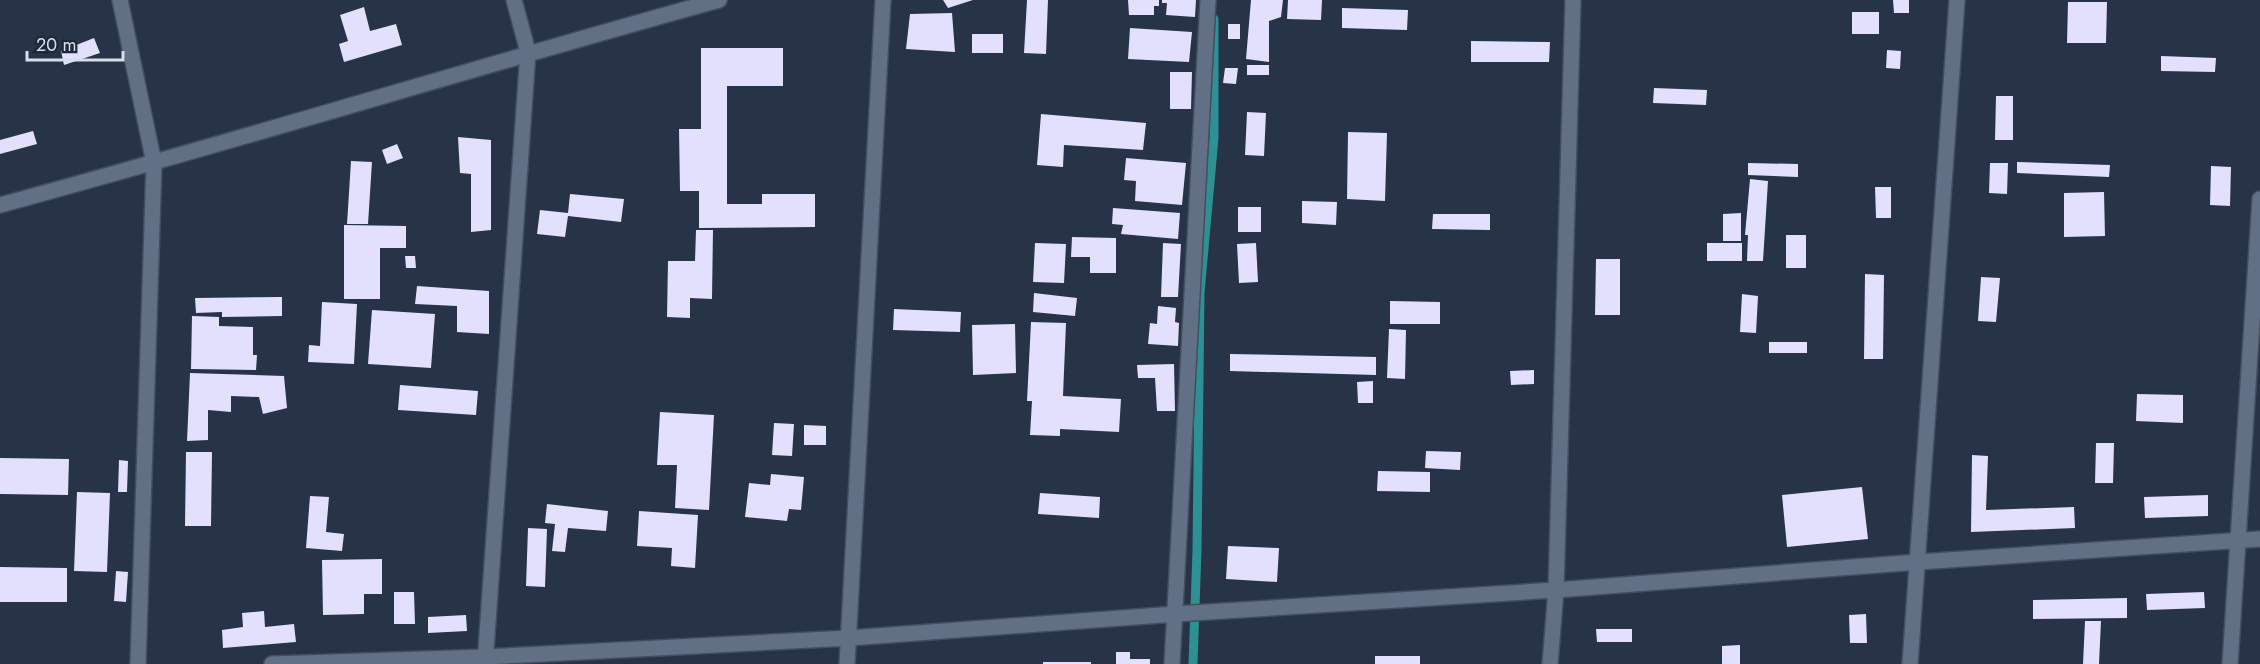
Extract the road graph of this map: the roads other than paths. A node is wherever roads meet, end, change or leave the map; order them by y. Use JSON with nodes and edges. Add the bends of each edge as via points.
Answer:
{"nodes":[{"id":1,"x":120,"y":0,"type":"edge"},
{"id":2,"x":514,"y":0,"type":"edge"},
{"id":3,"x":719,"y":0,"type":"edge"},
{"id":4,"x":883,"y":0,"type":"edge"},
{"id":5,"x":1208,"y":0,"type":"edge"},
{"id":6,"x":1573,"y":0,"type":"edge"},
{"id":7,"x":1957,"y":0,"type":"edge"},
{"id":8,"x":528,"y":52,"type":"junction"},
{"id":9,"x":154,"y":163,"type":"junction"},
{"id":10,"x":2260,"y":200,"type":"edge"},
{"id":11,"x":0,"y":205,"type":"edge"},
{"id":12,"x":2260,"y":539,"type":"edge"},
{"id":13,"x":2238,"y":540,"type":"junction"},
{"id":14,"x":1918,"y":562,"type":"junction"},
{"id":15,"x":1556,"y":590,"type":"junction"},
{"id":16,"x":1176,"y":614,"type":"junction"},
{"id":17,"x":849,"y":638,"type":"junction"},
{"id":18,"x":485,"y":660,"type":"edge"},
{"id":19,"x":138,"y":664,"type":"edge"},
{"id":20,"x":272,"y":664,"type":"edge"},
{"id":21,"x":847,"y":664,"type":"edge"},
{"id":22,"x":1172,"y":664,"type":"edge"},
{"id":23,"x":1550,"y":664,"type":"edge"},
{"id":24,"x":1910,"y":664,"type":"edge"},
{"id":25,"x":2230,"y":664,"type":"edge"}],
"edges":[{"from":1,"to":9,"type":"street"},
{"from":2,"to":8,"type":"street"},
{"from":3,"to":8,"type":"street"},
{"from":4,"to":17,"type":"street"},
{"from":5,"to":16,"type":"street"},
{"from":6,"to":15,"type":"street"},
{"from":7,"to":14,"type":"street"},
{"from":8,"to":9,"type":"street"},
{"from":8,"to":18,"type":"street"},
{"from":9,"to":11,"type":"street"},
{"from":9,"to":19,"type":"street"},
{"from":10,"to":13,"type":"street"},
{"from":12,"to":13,"type":"street"},
{"from":13,"to":14,"type":"street"},
{"from":13,"to":25,"type":"street"},
{"from":14,"to":15,"type":"street"},
{"from":14,"to":24,"type":"street"},
{"from":15,"to":16,"type":"street"},
{"from":15,"to":23,"type":"street"},
{"from":16,"to":17,"type":"street"},
{"from":16,"to":22,"type":"street"},
{"from":17,"to":18,"type":"street"},
{"from":17,"to":21,"type":"street"},
{"from":18,"to":20,"type":"street"}]}
